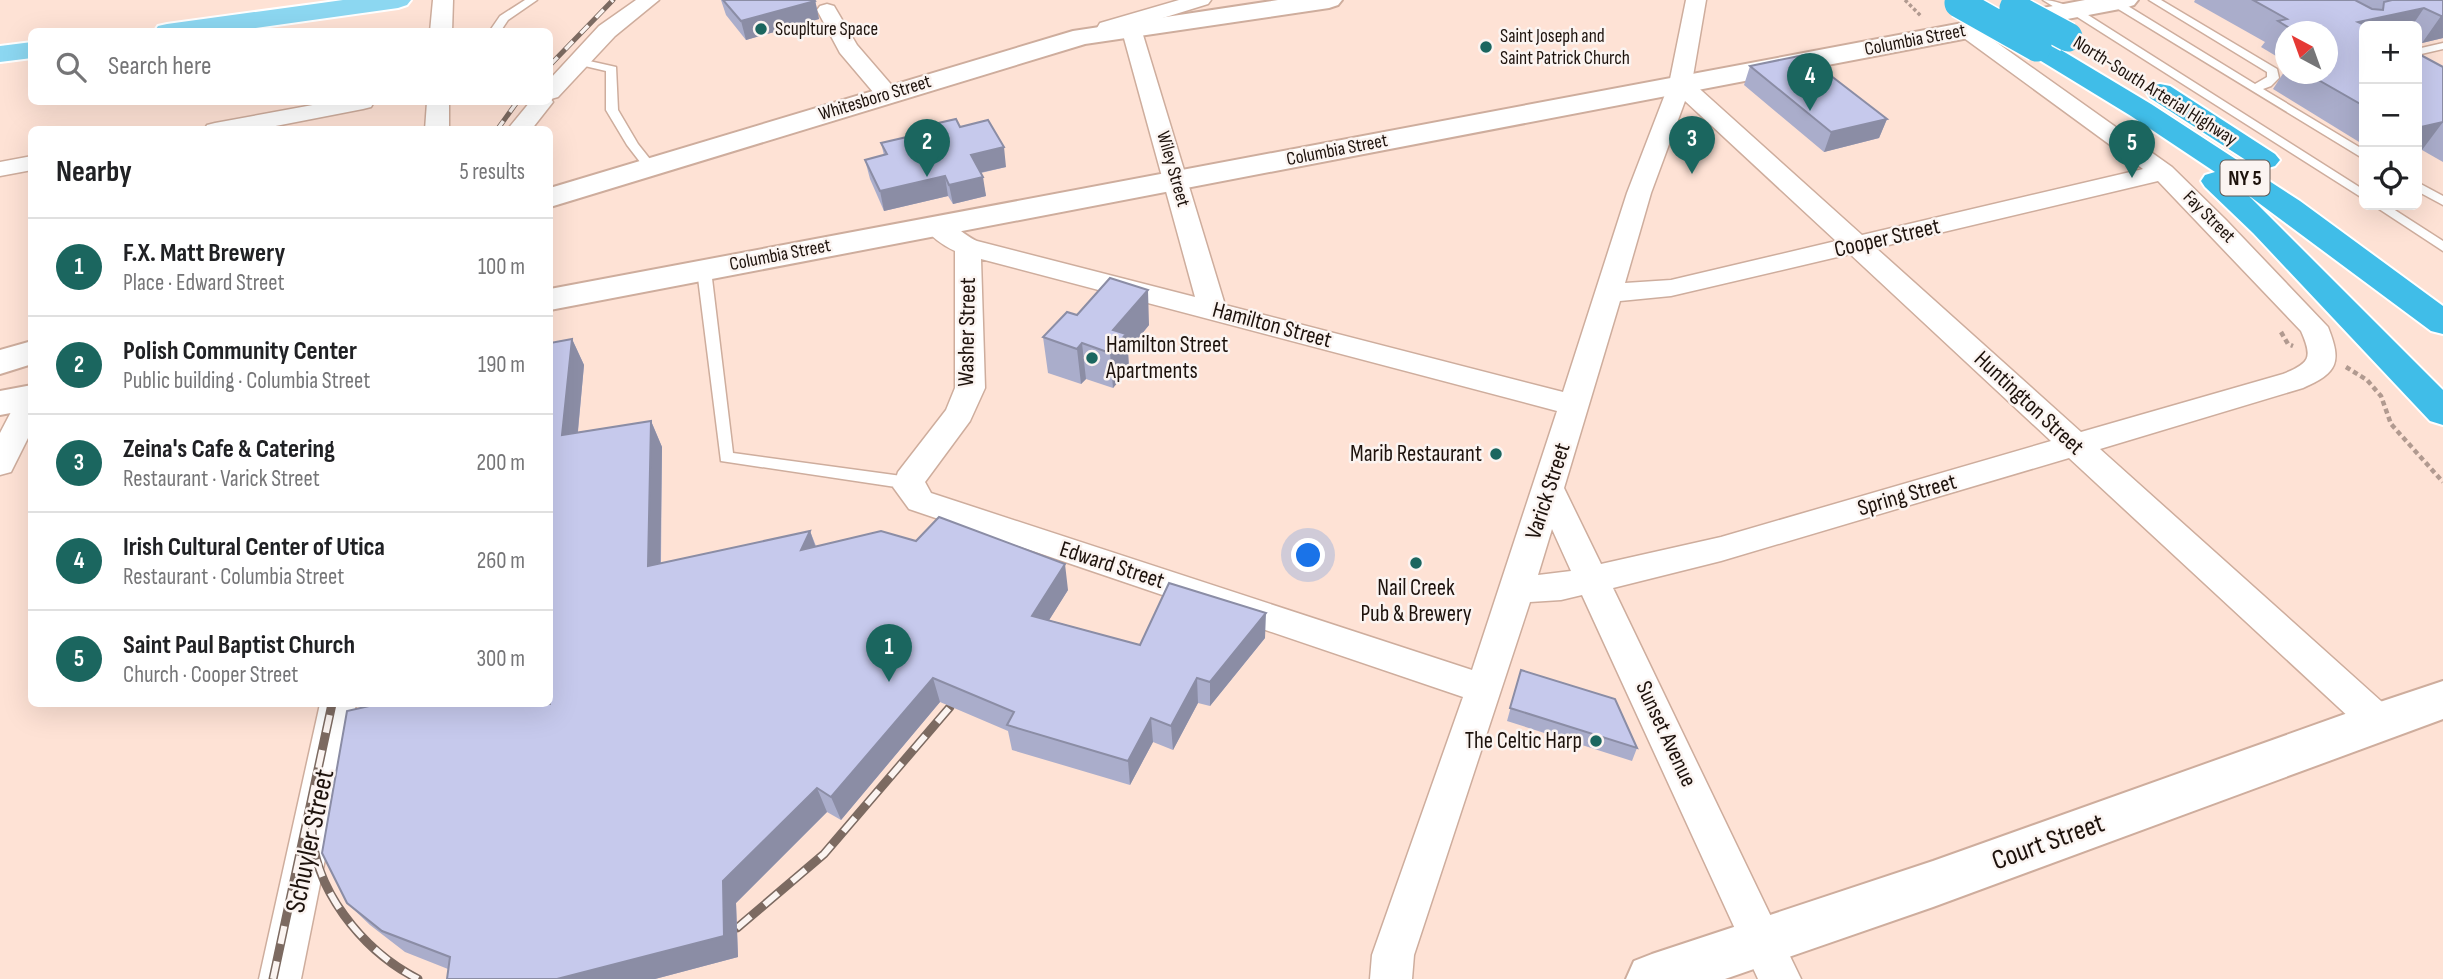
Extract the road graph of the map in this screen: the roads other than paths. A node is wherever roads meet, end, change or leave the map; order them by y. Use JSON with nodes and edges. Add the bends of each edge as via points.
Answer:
{"nodes":[{"id":1,"x":398,"y":0,"type":"edge"},
{"id":2,"x":443,"y":0,"type":"edge"},
{"id":3,"x":532,"y":0,"type":"edge"},
{"id":4,"x":649,"y":0,"type":"edge"},
{"id":5,"x":1201,"y":0,"type":"edge"},
{"id":6,"x":1329,"y":0,"type":"edge"},
{"id":7,"x":1696,"y":0,"type":"edge"},
{"id":8,"x":1998,"y":0,"type":"edge"},
{"id":9,"x":2154,"y":0,"type":"edge"},
{"id":10,"x":1956,"y":1,"type":"edge"},
{"id":11,"x":2119,"y":1,"type":"edge"},
{"id":12,"x":827,"y":10,"type":"dead end"},
{"id":13,"x":2064,"y":14,"type":"edge"},
{"id":14,"x":196,"y":28,"type":"edge"},
{"id":15,"x":441,"y":28,"type":"edge"},
{"id":16,"x":497,"y":28,"type":"edge"},
{"id":17,"x":1132,"y":29,"type":"junction"},
{"id":18,"x":1965,"y":30,"type":"junction"},
{"id":19,"x":1082,"y":37,"type":"junction"},
{"id":20,"x":2443,"y":46,"type":"edge"},
{"id":21,"x":28,"y":50,"type":"edge"},
{"id":22,"x":2422,"y":53,"type":"edge"},
{"id":23,"x":0,"y":54,"type":"edge"},
{"id":24,"x":2422,"y":58,"type":"edge"},
{"id":25,"x":576,"y":61,"type":"junction"},
{"id":26,"x":2443,"y":71,"type":"edge"},
{"id":27,"x":1681,"y":84,"type":"junction"},
{"id":28,"x":553,"y":88,"type":"edge"},
{"id":29,"x":2252,"y":88,"type":"junction"},
{"id":30,"x":887,"y":94,"type":"junction"},
{"id":31,"x":347,"y":105,"type":"edge"},
{"id":32,"x":438,"y":105,"type":"edge"},
{"id":33,"x":539,"y":105,"type":"edge"},
{"id":34,"x":2141,"y":110,"type":"junction"},
{"id":35,"x":236,"y":126,"type":"edge"},
{"id":36,"x":437,"y":126,"type":"edge"},
{"id":37,"x":521,"y":126,"type":"edge"},
{"id":38,"x":2359,"y":152,"type":"edge"},
{"id":39,"x":28,"y":164,"type":"edge"},
{"id":40,"x":651,"y":168,"type":"junction"},
{"id":41,"x":0,"y":169,"type":"edge"},
{"id":42,"x":2164,"y":172,"type":"junction"},
{"id":43,"x":1176,"y":180,"type":"junction"},
{"id":44,"x":2422,"y":189,"type":"edge"},
{"id":45,"x":2359,"y":192,"type":"edge"},
{"id":46,"x":553,"y":197,"type":"edge"},
{"id":47,"x":2443,"y":201,"type":"edge"},
{"id":48,"x":2387,"y":210,"type":"edge"},
{"id":49,"x":936,"y":225,"type":"junction"},
{"id":50,"x":1857,"y":245,"type":"junction"},
{"id":51,"x":968,"y":247,"type":"junction"},
{"id":52,"x":2443,"y":247,"type":"edge"},
{"id":53,"x":704,"y":270,"type":"junction"},
{"id":54,"x":2432,"y":281,"type":"dead end"},
{"id":55,"x":1609,"y":293,"type":"junction"},
{"id":56,"x":553,"y":299,"type":"edge"},
{"id":57,"x":1212,"y":309,"type":"junction"},
{"id":58,"x":2443,"y":323,"type":"edge"},
{"id":59,"x":28,"y":353,"type":"edge"},
{"id":60,"x":0,"y":362,"type":"edge"},
{"id":61,"x":2293,"y":381,"type":"joint"},
{"id":62,"x":28,"y":398,"type":"edge"},
{"id":63,"x":0,"y":403,"type":"edge"},
{"id":64,"x":28,"y":405,"type":"edge"},
{"id":65,"x":1576,"y":405,"type":"junction"},
{"id":66,"x":2441,"y":409,"type":"edge"},
{"id":67,"x":2076,"y":446,"type":"junction"},
{"id":68,"x":0,"y":464,"type":"edge"},
{"id":69,"x":909,"y":482,"type":"junction"},
{"id":70,"x":1549,"y":489,"type":"junction"},
{"id":71,"x":1594,"y":581,"type":"junction"},
{"id":72,"x":1517,"y":590,"type":"junction"},
{"id":73,"x":1484,"y":689,"type":"junction"},
{"id":74,"x":2443,"y":700,"type":"edge"},
{"id":75,"x":337,"y":707,"type":"edge"},
{"id":76,"x":2378,"y":721,"type":"junction"},
{"id":77,"x":1771,"y":960,"type":"edge"},
{"id":78,"x":281,"y":979,"type":"edge"},
{"id":79,"x":1391,"y":979,"type":"edge"},
{"id":80,"x":1652,"y":979,"type":"edge"}],
"edges":[{"from":1,"to":14,"type":"main road"},
{"from":2,"to":15,"type":"street"},
{"from":3,"to":16,"type":"lane"},
{"from":4,"to":25,"type":"street"},
{"from":5,"to":19,"type":"street","name":"Whitesboro Street"},
{"from":6,"to":17,"type":"street"},
{"from":7,"to":27,"type":"street","name":"Varick Street"},
{"from":8,"to":13,"type":"highway","name":"North-South Arterial Highway","number":"NY 5","bridge":true},
{"from":9,"to":29,"type":"lane","via":[[2273,71],[2267,84]]},
{"from":10,"to":34,"type":"highway","name":"North-South Arterial Highway","number":"NY 5","bridge":true},
{"from":11,"to":13,"type":"street","name":"Columbia Street"},
{"from":11,"to":29,"type":"lane"},
{"from":12,"to":30,"type":"street","via":[[848,48]]},
{"from":13,"to":18,"type":"street","name":"Columbia Street"},
{"from":13,"to":45,"type":"lane"},
{"from":13,"to":54,"type":"highway","name":"North-South Arterial Highway","number":"NY 5"},
{"from":17,"to":19,"type":"street"},
{"from":17,"to":43,"type":"street","name":"Wiley Street"},
{"from":18,"to":27,"type":"street","name":"Columbia Street"},
{"from":18,"to":42,"type":"street","name":"Fay Street"},
{"from":19,"to":30,"type":"street","name":"Whitesboro Street"},
{"from":20,"to":22,"type":"lane"},
{"from":21,"to":23,"type":"main road"},
{"from":24,"to":26,"type":"street"},
{"from":25,"to":28,"type":"street"},
{"from":25,"to":40,"type":"lane","via":[[612,69],[612,110]]},
{"from":27,"to":43,"type":"street","name":"Columbia Street"},
{"from":27,"to":50,"type":"street","name":"Huntington Street"},
{"from":27,"to":55,"type":"street","name":"Varick Street","via":[[1639,193]]},
{"from":29,"to":38,"type":"lane"},
{"from":30,"to":40,"type":"street","name":"Whitesboro Street"},
{"from":31,"to":35,"type":"street"},
{"from":32,"to":36,"type":"street"},
{"from":33,"to":37,"type":"street"},
{"from":34,"to":58,"type":"highway","name":"North-South Arterial Highway","number":"NY 5","via":[[2289,208]]},
{"from":34,"to":66,"type":"highway","via":[[2264,226]]},
{"from":39,"to":41,"type":"street"},
{"from":40,"to":46,"type":"street","name":"Whitesboro Street"},
{"from":42,"to":50,"type":"street","name":"Cooper Street"},
{"from":42,"to":61,"type":"street","name":"Fay Street","via":[[2314,327],[2323,349],[2321,363],[2312,373]]},
{"from":43,"to":49,"type":"street","name":"Columbia Street"},
{"from":43,"to":57,"type":"street","name":"Wiley Street"},
{"from":44,"to":47,"type":"lane"},
{"from":48,"to":52,"type":"lane"},
{"from":49,"to":51,"type":"street","name":"Hamilton Street"},
{"from":49,"to":53,"type":"street","name":"Columbia Street"},
{"from":50,"to":55,"type":"street","name":"Cooper Street","via":[[1671,288]]},
{"from":50,"to":67,"type":"street","name":"Huntington Street"},
{"from":51,"to":57,"type":"street","name":"Hamilton Street"},
{"from":51,"to":69,"type":"street","name":"Washer Street","via":[[970,388],[959,414]]},
{"from":53,"to":56,"type":"street","name":"Columbia Street"},
{"from":53,"to":69,"type":"lane","via":[[726,457]]},
{"from":55,"to":65,"type":"street","name":"Varick Street"},
{"from":57,"to":65,"type":"street","name":"Hamilton Street"},
{"from":59,"to":60,"type":"street"},
{"from":61,"to":67,"type":"street","name":"Spring Street"},
{"from":62,"to":63,"type":"street"},
{"from":64,"to":68,"type":"street"},
{"from":65,"to":70,"type":"street","name":"Varick Street"},
{"from":67,"to":71,"type":"street","name":"Spring Street"},
{"from":67,"to":76,"type":"street","name":"Huntington Street"},
{"from":69,"to":73,"type":"street","name":"Edward Street","via":[[920,501]]},
{"from":70,"to":71,"type":"street","name":"Sunset Avenue"},
{"from":70,"to":72,"type":"street","name":"Varick Street"},
{"from":71,"to":72,"type":"street","name":"Spring Street"},
{"from":71,"to":77,"type":"street","name":"Sunset Avenue"},
{"from":72,"to":73,"type":"street","name":"Varick Street"},
{"from":73,"to":79,"type":"street","name":"Varick Street","via":[[1393,955]]},
{"from":74,"to":76,"type":"street","name":"Court Street"},
{"from":75,"to":78,"type":"street","name":"Schuyler Street"},
{"from":76,"to":77,"type":"street","name":"Court Street","via":[[1933,884]]},
{"from":77,"to":80,"type":"street","name":"Court Street"}]}
